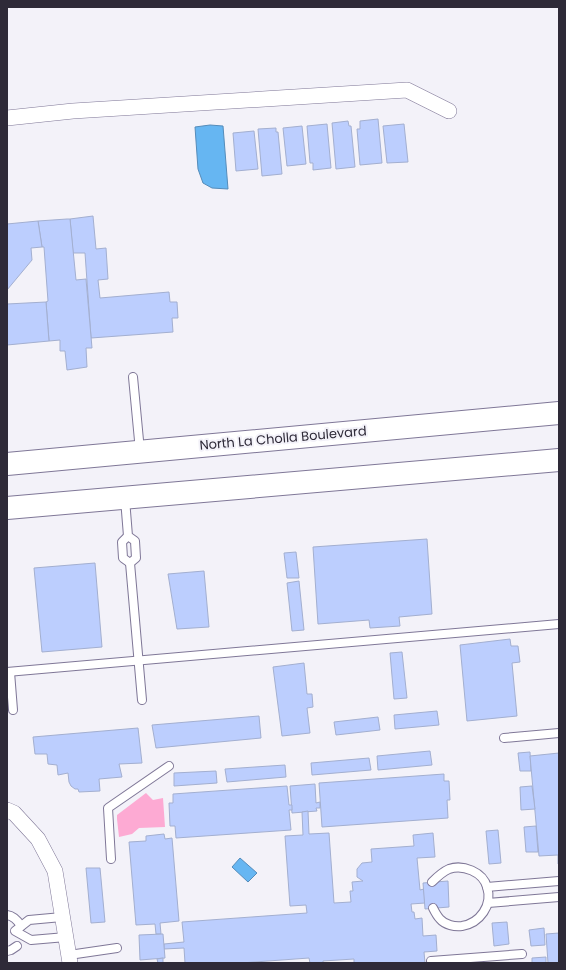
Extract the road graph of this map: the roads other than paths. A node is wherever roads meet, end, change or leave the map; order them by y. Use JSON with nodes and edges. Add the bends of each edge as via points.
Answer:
{"nodes":[{"id":1,"x":449,"y":111,"type":"dead end"},
{"id":2,"x":7,"y":118,"type":"edge"},
{"id":3,"x":133,"y":377,"type":"dead end"},
{"id":4,"x":559,"y":413,"type":"edge"},
{"id":5,"x":140,"y":452,"type":"junction"},
{"id":6,"x":559,"y":460,"type":"edge"},
{"id":7,"x":7,"y":464,"type":"edge"},
{"id":8,"x":125,"y":498,"type":"junction"},
{"id":9,"x":7,"y":508,"type":"edge"},
{"id":10,"x":128,"y":536,"type":"junction"},
{"id":11,"x":130,"y":563,"type":"junction"},
{"id":12,"x":559,"y":624,"type":"edge"},
{"id":13,"x":139,"y":661,"type":"junction"},
{"id":14,"x":8,"y":672,"type":"edge"},
{"id":15,"x":142,"y":700,"type":"dead end"},
{"id":16,"x":13,"y":710,"type":"dead end"},
{"id":17,"x":559,"y":733,"type":"edge"},
{"id":18,"x":504,"y":738,"type":"dead end"},
{"id":19,"x":169,"y":766,"type":"dead end"},
{"id":20,"x":7,"y":810,"type":"edge"},
{"id":21,"x":111,"y":859,"type":"dead end"},
{"id":22,"x":559,"y":881,"type":"edge"},
{"id":23,"x":432,"y":882,"type":"dead end"},
{"id":24,"x":487,"y":887,"type":"junction"},
{"id":25,"x":559,"y":897,"type":"edge"},
{"id":26,"x":488,"y":903,"type":"junction"},
{"id":27,"x":433,"y":908,"type":"dead end"},
{"id":28,"x":7,"y":915,"type":"edge"},
{"id":29,"x":62,"y":917,"type":"junction"},
{"id":30,"x":21,"y":926,"type":"junction"},
{"id":31,"x":66,"y":937,"type":"junction"},
{"id":32,"x":17,"y":946,"type":"dead end"},
{"id":33,"x":117,"y":948,"type":"dead end"},
{"id":34,"x":7,"y":952,"type":"edge"},
{"id":35,"x":522,"y":954,"type":"dead end"},
{"id":36,"x":69,"y":959,"type":"edge"},
{"id":37,"x":431,"y":961,"type":"dead end"}],
"edges":[{"from":1,"to":2,"type":"street","via":[[407,90],[73,111]]},
{"from":3,"to":5,"type":"lane"},
{"from":4,"to":5,"type":"main road","name":"North La Cholla Boulevard"},
{"from":5,"to":7,"type":"main road","name":"North La Cholla Boulevard"},
{"from":6,"to":8,"type":"main road"},
{"from":8,"to":9,"type":"main road"},
{"from":8,"to":10,"type":"lane"},
{"from":10,"to":11,"type":"lane","via":[[122,542],[123,558]]},
{"from":10,"to":11,"type":"lane","via":[[135,541],[136,552],[136,558]]},
{"from":11,"to":13,"type":"lane"},
{"from":12,"to":13,"type":"lane"},
{"from":13,"to":14,"type":"lane"},
{"from":13,"to":15,"type":"lane"},
{"from":14,"to":16,"type":"lane"},
{"from":17,"to":18,"type":"lane"},
{"from":19,"to":21,"type":"lane","via":[[108,808]]},
{"from":20,"to":29,"type":"street","via":[[14,813],[38,839],[52,865]]},
{"from":22,"to":24,"type":"lane"},
{"from":23,"to":24,"type":"lane","via":[[449,869],[459,868],[469,869],[478,874]]},
{"from":24,"to":26,"type":"lane"},
{"from":25,"to":26,"type":"lane"},
{"from":26,"to":27,"type":"lane","via":[[478,920],[459,926],[449,925],[440,920]]},
{"from":28,"to":30,"type":"lane","via":[[16,919]]},
{"from":29,"to":30,"type":"lane","via":[[29,920]]},
{"from":29,"to":31,"type":"street"},
{"from":30,"to":31,"type":"lane","via":[[15,931],[31,940]]},
{"from":31,"to":36,"type":"street"},
{"from":32,"to":34,"type":"lane"},
{"from":33,"to":36,"type":"lane"},
{"from":35,"to":37,"type":"lane"}]}
